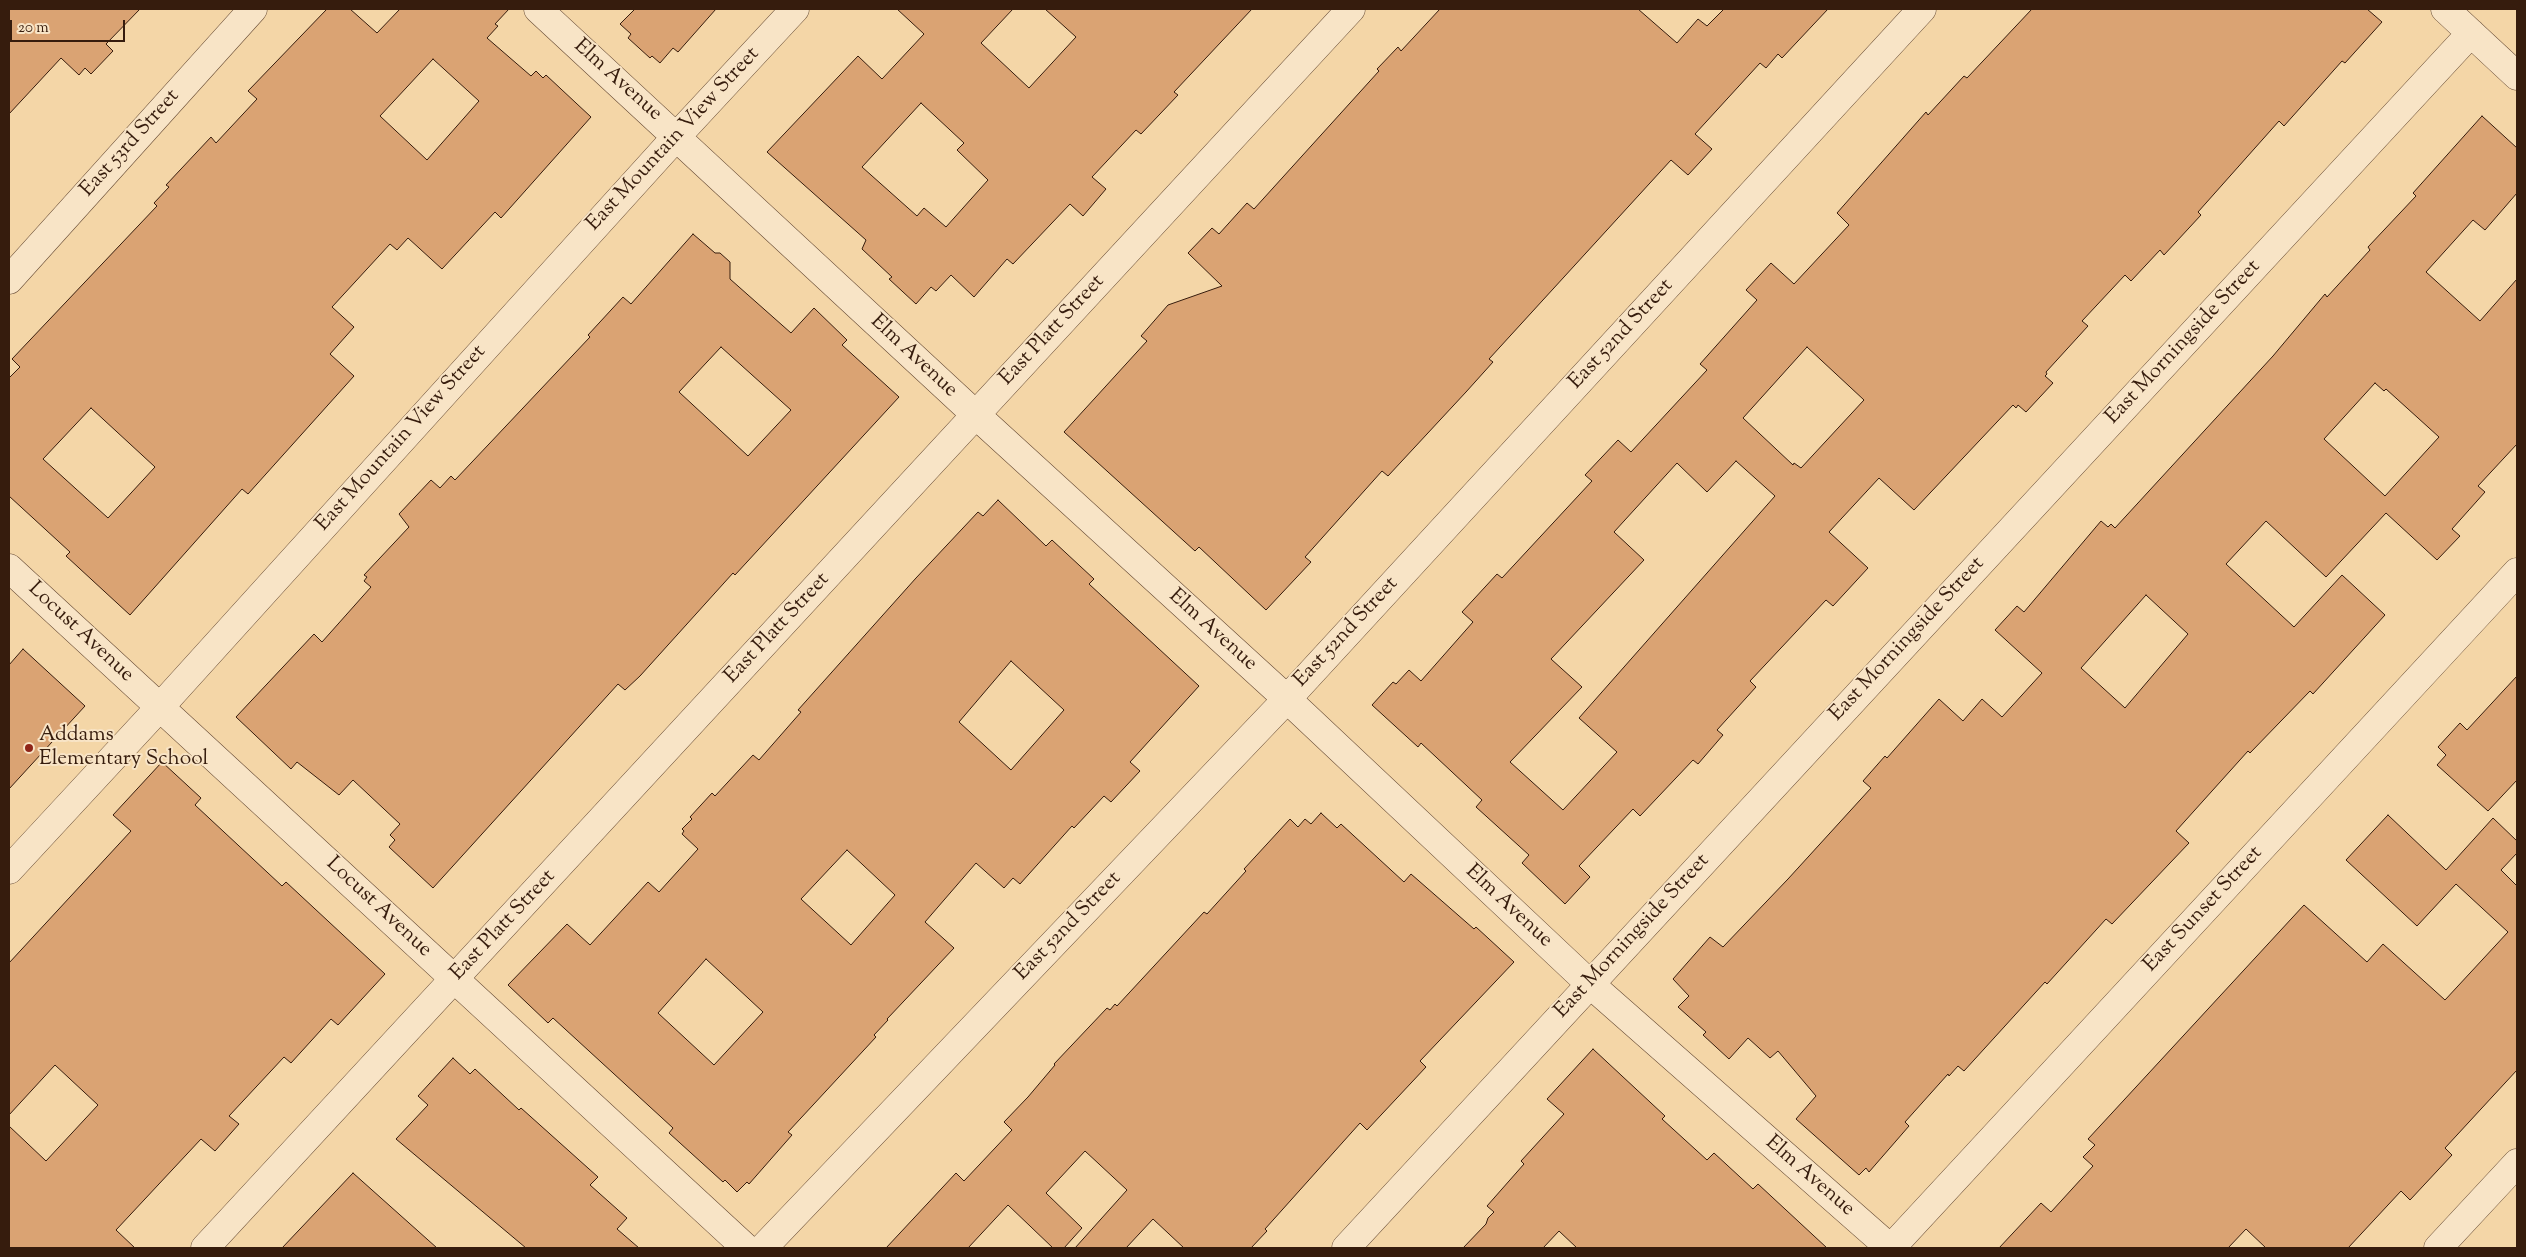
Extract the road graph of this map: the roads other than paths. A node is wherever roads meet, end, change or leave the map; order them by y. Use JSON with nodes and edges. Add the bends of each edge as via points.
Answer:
{"nodes":[{"id":1,"x":253,"y":9,"type":"edge"},
{"id":2,"x":538,"y":9,"type":"edge"},
{"id":3,"x":795,"y":9,"type":"edge"},
{"id":4,"x":1351,"y":9,"type":"edge"},
{"id":5,"x":1922,"y":9,"type":"edge"},
{"id":6,"x":2445,"y":9,"type":"edge"},
{"id":7,"x":2471,"y":33,"type":"junction"},
{"id":8,"x":2517,"y":76,"type":"edge"},
{"id":9,"x":677,"y":136,"type":"junction"},
{"id":10,"x":9,"y":280,"type":"edge"},
{"id":11,"x":976,"y":415,"type":"junction"},
{"id":12,"x":9,"y":568,"type":"edge"},
{"id":13,"x":2517,"y":572,"type":"edge"},
{"id":14,"x":1286,"y":699,"type":"junction"},
{"id":15,"x":160,"y":707,"type":"junction"},
{"id":16,"x":9,"y":870,"type":"edge"},
{"id":17,"x":455,"y":979,"type":"junction"},
{"id":18,"x":1590,"y":984,"type":"junction"},
{"id":19,"x":2517,"y":1163,"type":"edge"},
{"id":20,"x":205,"y":1248,"type":"edge"},
{"id":21,"x":746,"y":1248,"type":"edge"},
{"id":22,"x":763,"y":1248,"type":"edge"},
{"id":23,"x":1346,"y":1248,"type":"edge"},
{"id":24,"x":1890,"y":1248,"type":"edge"},
{"id":25,"x":2438,"y":1248,"type":"edge"}],
"edges":[{"from":1,"to":10,"type":"street","name":"East 53rd Street"},
{"from":2,"to":9,"type":"street","name":"Elm Avenue"},
{"from":3,"to":9,"type":"street","name":"East Mountain View Street"},
{"from":4,"to":11,"type":"street","name":"East Platt Street"},
{"from":5,"to":14,"type":"street","name":"East 52nd Street"},
{"from":6,"to":7,"type":"street"},
{"from":7,"to":8,"type":"street"},
{"from":7,"to":18,"type":"street","name":"East Morningside Street"},
{"from":9,"to":11,"type":"street","name":"Elm Avenue"},
{"from":9,"to":15,"type":"street","name":"East Mountain View Street"},
{"from":11,"to":14,"type":"street","name":"Elm Avenue"},
{"from":11,"to":17,"type":"street","name":"East Platt Street"},
{"from":12,"to":15,"type":"street","name":"Locust Avenue"},
{"from":13,"to":24,"type":"street","name":"East Sunset Street"},
{"from":14,"to":18,"type":"street","name":"Elm Avenue"},
{"from":14,"to":22,"type":"street","name":"East 52nd Street"},
{"from":15,"to":16,"type":"street","name":"East Mountain View Street"},
{"from":15,"to":17,"type":"street","name":"Locust Avenue"},
{"from":17,"to":20,"type":"street","name":"East Platt Street"},
{"from":17,"to":21,"type":"street","name":"Locust Avenue"},
{"from":18,"to":23,"type":"street","name":"East Morningside Street"},
{"from":18,"to":24,"type":"street","name":"Elm Avenue"},
{"from":19,"to":25,"type":"street"}]}
